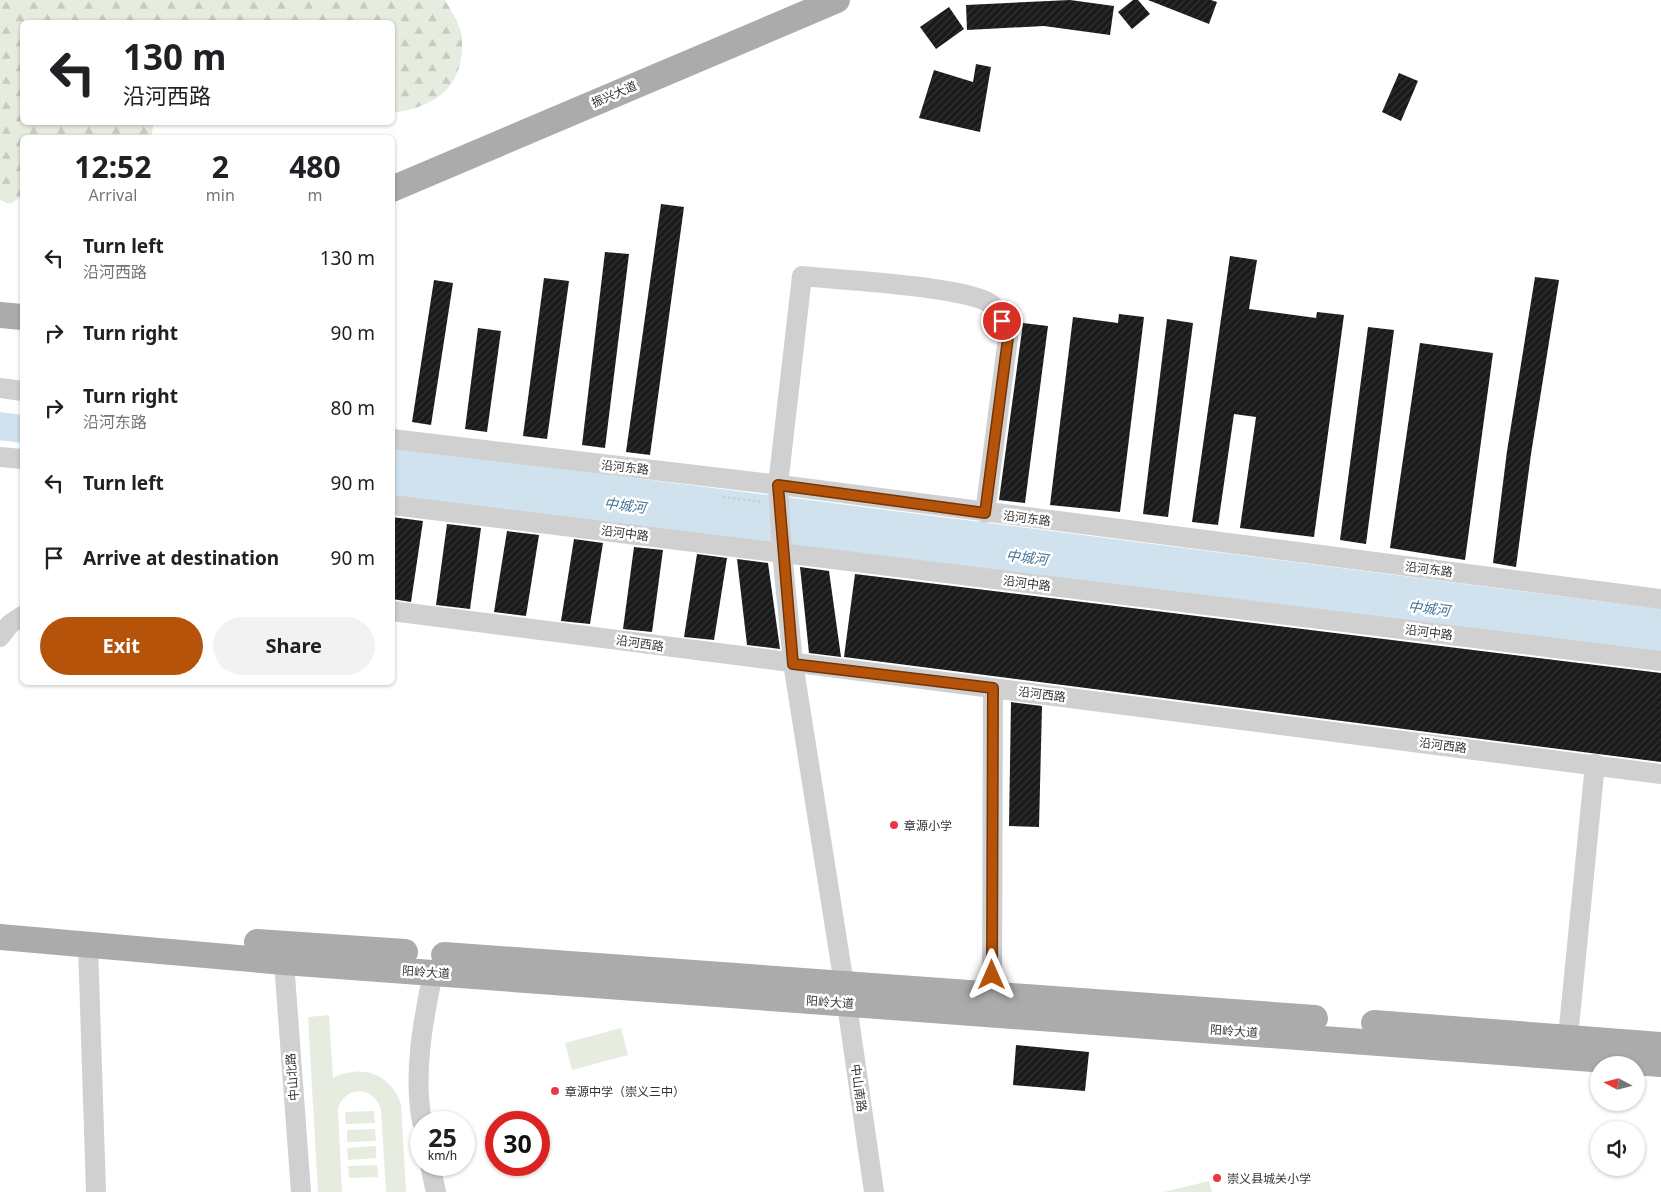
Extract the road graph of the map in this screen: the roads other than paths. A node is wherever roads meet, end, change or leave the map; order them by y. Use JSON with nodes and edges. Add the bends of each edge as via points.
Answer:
{"nodes":[{"id":1,"x":812,"y":0,"type":"edge"},
{"id":2,"x":836,"y":0,"type":"edge"},
{"id":3,"x":395,"y":177,"type":"edge"},
{"id":4,"x":395,"y":189,"type":"edge"},
{"id":5,"x":0,"y":303,"type":"edge"},
{"id":6,"x":20,"y":305,"type":"edge"},
{"id":7,"x":0,"y":315,"type":"edge"},
{"id":8,"x":20,"y":317,"type":"edge"},
{"id":9,"x":0,"y":388,"type":"edge"},
{"id":10,"x":20,"y":391,"type":"edge"},
{"id":11,"x":395,"y":439,"type":"edge"},
{"id":12,"x":0,"y":456,"type":"edge"},
{"id":13,"x":20,"y":459,"type":"edge"},
{"id":14,"x":779,"y":494,"type":"junction"},
{"id":15,"x":395,"y":505,"type":"edge"},
{"id":16,"x":985,"y":513,"type":"junction"},
{"id":17,"x":782,"y":545,"type":"junction"},
{"id":18,"x":1661,"y":599,"type":"edge"},
{"id":19,"x":395,"y":611,"type":"edge"},
{"id":20,"x":20,"y":617,"type":"edge"},
{"id":21,"x":0,"y":637,"type":"edge"},
{"id":22,"x":1661,"y":661,"type":"edge"},
{"id":23,"x":793,"y":664,"type":"junction"},
{"id":24,"x":993,"y":688,"type":"junction"},
{"id":25,"x":1595,"y":764,"type":"junction"},
{"id":26,"x":1661,"y":774,"type":"edge"},
{"id":27,"x":0,"y":919,"type":"edge"},
{"id":28,"x":0,"y":937,"type":"edge"},
{"id":29,"x":88,"y":945,"type":"junction"},
{"id":30,"x":284,"y":962,"type":"junction"},
{"id":31,"x":433,"y":973,"type":"junction"},
{"id":32,"x":846,"y":994,"type":"junction"},
{"id":33,"x":992,"y":994,"type":"junction"},
{"id":34,"x":1568,"y":1037,"type":"junction"},
{"id":35,"x":1661,"y":1045,"type":"edge"},
{"id":36,"x":1661,"y":1064,"type":"edge"},
{"id":37,"x":420,"y":1111,"type":"edge"},
{"id":38,"x":432,"y":1176,"type":"edge"},
{"id":39,"x":96,"y":1192,"type":"edge"},
{"id":40,"x":302,"y":1192,"type":"edge"},
{"id":41,"x":436,"y":1192,"type":"edge"},
{"id":42,"x":874,"y":1192,"type":"edge"}],
"edges":[{"from":1,"to":3,"type":"main road","name":"振兴大道"},
{"from":2,"to":4,"type":"main road","name":"振兴大道"},
{"from":5,"to":6,"type":"main road"},
{"from":7,"to":8,"type":"main road"},
{"from":9,"to":10,"type":"street"},
{"from":11,"to":14,"type":"street","name":"沿河东路"},
{"from":12,"to":13,"type":"street"},
{"from":14,"to":16,"type":"street","name":"沿河东路"},
{"from":14,"to":16,"type":"street","name":"中山南路","via":[[802,276],[950,291],[992,304],[1008,338]]},
{"from":14,"to":17,"type":"street","name":"中山南路"},
{"from":15,"to":17,"type":"street","name":"沿河中路"},
{"from":16,"to":18,"type":"street","name":"沿河东路"},
{"from":17,"to":22,"type":"street","name":"沿河中路"},
{"from":17,"to":23,"type":"street","name":"中山南路"},
{"from":19,"to":23,"type":"street","name":"沿河西路"},
{"from":20,"to":21,"type":"street"},
{"from":23,"to":24,"type":"street","name":"沿河西路"},
{"from":23,"to":32,"type":"street","name":"中山南路"},
{"from":24,"to":25,"type":"street","name":"沿河西路"},
{"from":24,"to":33,"type":"street"},
{"from":25,"to":26,"type":"street","name":"沿河西路"},
{"from":25,"to":34,"type":"street"},
{"from":27,"to":32,"type":"main road","name":"阳岭大道"},
{"from":28,"to":29,"type":"main road","name":"阳岭大道"},
{"from":29,"to":30,"type":"main road","name":"阳岭大道"},
{"from":29,"to":39,"type":"street"},
{"from":30,"to":31,"type":"main road","name":"阳岭大道"},
{"from":30,"to":40,"type":"street","name":"中山北路"},
{"from":31,"to":32,"type":"main road","name":"阳岭大道"},
{"from":31,"to":37,"type":"street","via":[[419,1066]]},
{"from":32,"to":33,"type":"main road","name":"阳岭大道"},
{"from":32,"to":36,"type":"main road","name":"阳岭大道"},
{"from":32,"to":42,"type":"street","name":"中山南路"},
{"from":33,"to":34,"type":"main road","name":"阳岭大道"},
{"from":34,"to":35,"type":"main road","name":"阳岭大道"},
{"from":38,"to":41,"type":"street"}]}
